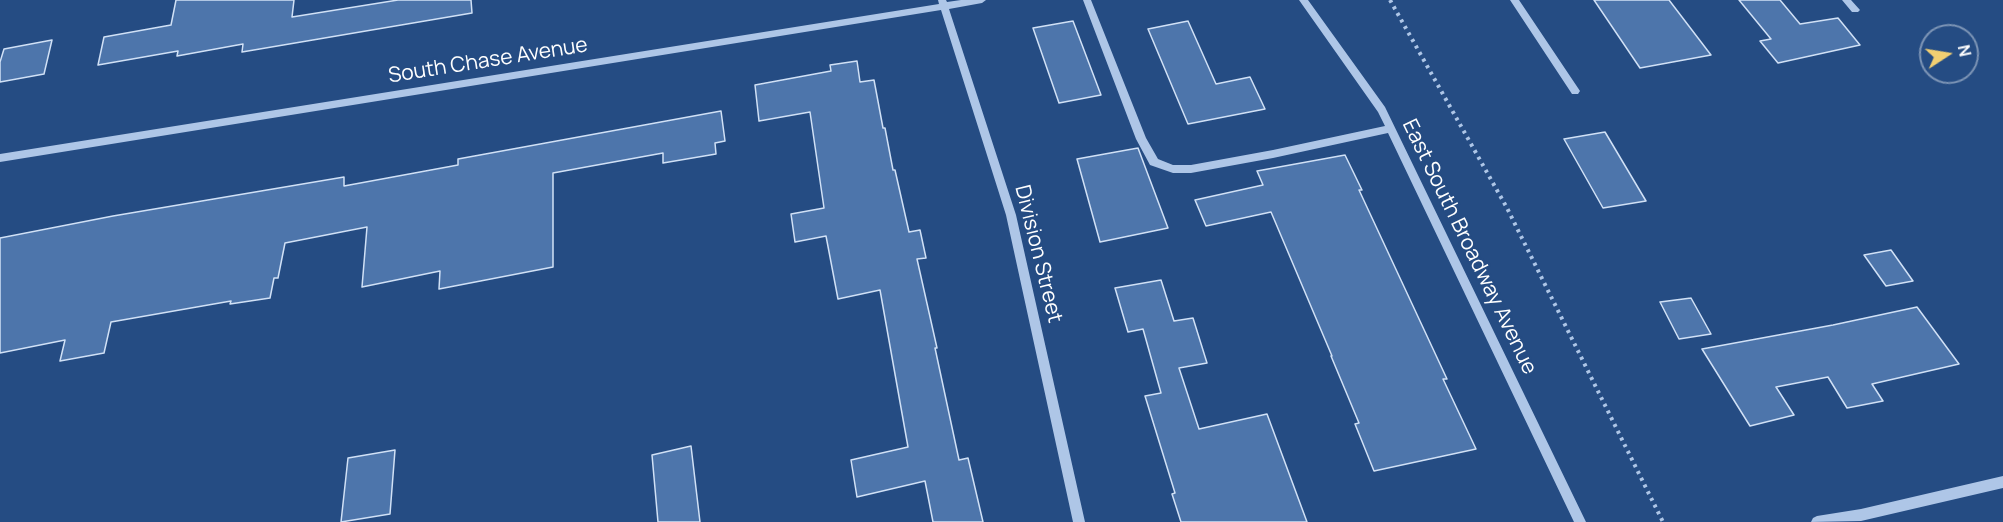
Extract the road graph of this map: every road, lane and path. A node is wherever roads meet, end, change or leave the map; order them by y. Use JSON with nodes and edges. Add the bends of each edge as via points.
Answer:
{"nodes":[{"id":1,"x":982,"y":0,"type":"edge"},
{"id":2,"x":1087,"y":0,"type":"edge"},
{"id":3,"x":1304,"y":0,"type":"edge"},
{"id":4,"x":1390,"y":0,"type":"edge"},
{"id":5,"x":1514,"y":0,"type":"edge"},
{"id":6,"x":1846,"y":0,"type":"edge"},
{"id":7,"x":943,"y":3,"type":"edge"},
{"id":8,"x":1855,"y":10,"type":"dead end"},
{"id":9,"x":1575,"y":91,"type":"dead end"},
{"id":10,"x":1391,"y":128,"type":"junction"},
{"id":11,"x":0,"y":158,"type":"edge"},
{"id":12,"x":2003,"y":482,"type":"edge"},
{"id":13,"x":1079,"y":522,"type":"edge"},
{"id":14,"x":1580,"y":522,"type":"edge"},
{"id":15,"x":1663,"y":522,"type":"edge"},
{"id":16,"x":1817,"y":522,"type":"edge"}],
"edges":[{"from":1,"to":7,"type":"street","name":"South Chase Avenue"},
{"from":2,"to":10,"type":"street","via":[[1141,139],[1154,162],[1173,170],[1191,169]]},
{"from":3,"to":10,"type":"street","name":"East South Broadway Avenue"},
{"from":4,"to":15,"type":"path","via":[[1507,208]]},
{"from":5,"to":9,"type":"street"},
{"from":6,"to":8,"type":"street"},
{"from":7,"to":11,"type":"street","name":"South Chase Avenue"},
{"from":7,"to":13,"type":"street","name":"Division Street","via":[[1011,215]]},
{"from":10,"to":14,"type":"street","name":"East South Broadway Avenue"},
{"from":12,"to":16,"type":"street"}]}
